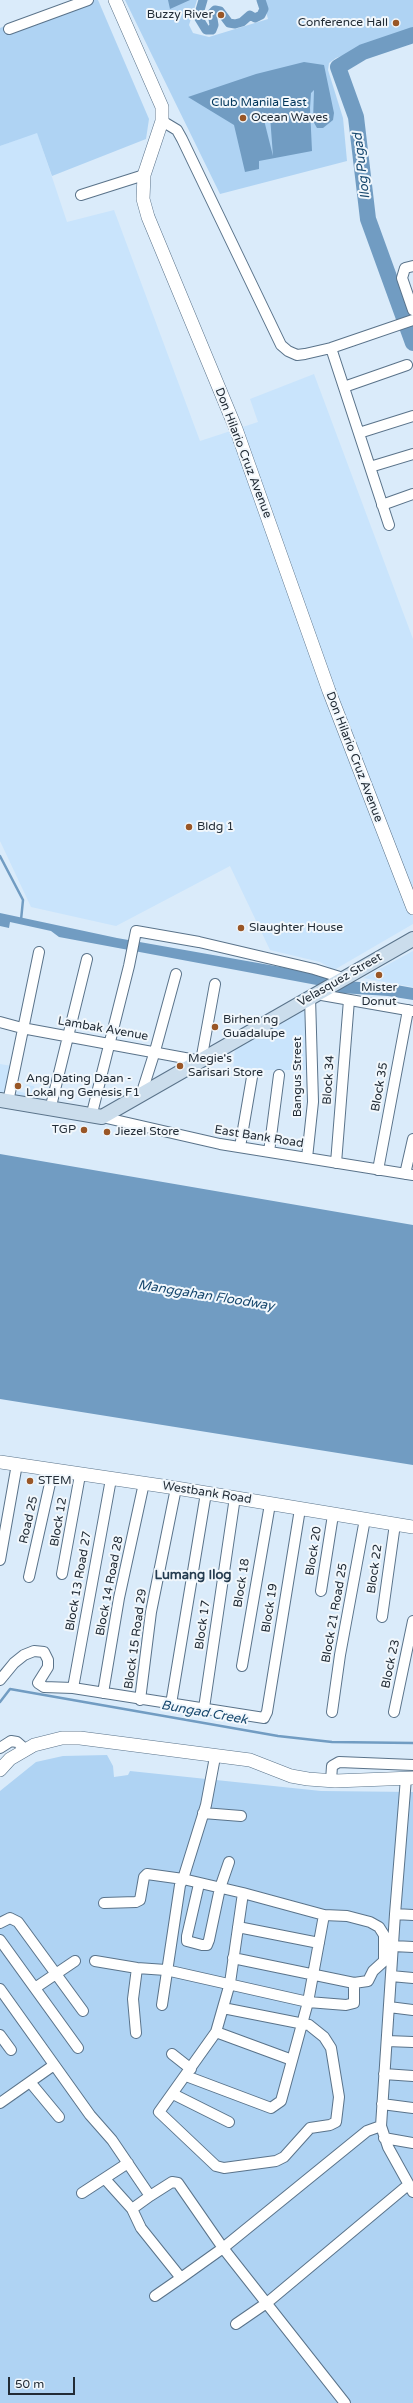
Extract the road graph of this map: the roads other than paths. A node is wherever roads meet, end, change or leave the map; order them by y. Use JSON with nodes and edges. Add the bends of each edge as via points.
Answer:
{"nodes":[{"id":1,"x":88,"y":0,"type":"edge"},
{"id":2,"x":115,"y":0,"type":"edge"},
{"id":3,"x":9,"y":29,"type":"dead end"},
{"id":4,"x":162,"y":121,"type":"junction"},
{"id":5,"x":144,"y":175,"type":"junction"},
{"id":6,"x":80,"y":195,"type":"dead end"},
{"id":7,"x":413,"y":266,"type":"edge"},
{"id":8,"x":412,"y":306,"type":"edge"},
{"id":9,"x":411,"y":321,"type":"edge"},
{"id":10,"x":331,"y":348,"type":"junction"},
{"id":11,"x":407,"y":365,"type":"dead end"},
{"id":12,"x":344,"y":387,"type":"junction"},
{"id":13,"x":413,"y":416,"type":"edge"},
{"id":14,"x":359,"y":433,"type":"junction"},
{"id":15,"x":413,"y":454,"type":"edge"},
{"id":16,"x":370,"y":467,"type":"junction"},
{"id":17,"x":413,"y":494,"type":"edge"},
{"id":18,"x":382,"y":505,"type":"junction"},
{"id":19,"x":389,"y":525,"type":"dead end"},
{"id":20,"x":413,"y":908,"type":"edge"},
{"id":21,"x":413,"y":939,"type":"edge"},
{"id":22,"x":39,"y":952,"type":"dead end"},
{"id":23,"x":87,"y":959,"type":"dead end"},
{"id":24,"x":176,"y":974,"type":"dead end"},
{"id":25,"x":343,"y":978,"type":"junction"},
{"id":26,"x":215,"y":984,"type":"dead end"},
{"id":27,"x":313,"y":995,"type":"junction"},
{"id":28,"x":349,"y":1000,"type":"junction"},
{"id":29,"x":410,"y":1010,"type":"edge"},
{"id":30,"x":0,"y":1022,"type":"edge"},
{"id":31,"x":22,"y":1028,"type":"junction"},
{"id":32,"x":68,"y":1035,"type":"junction"},
{"id":33,"x":110,"y":1043,"type":"junction"},
{"id":34,"x":155,"y":1051,"type":"junction"},
{"id":35,"x":201,"y":1061,"type":"junction"},
{"id":36,"x":279,"y":1075,"type":"dead end"},
{"id":37,"x":252,"y":1076,"type":"dead end"},
{"id":38,"x":140,"y":1095,"type":"junction"},
{"id":39,"x":4,"y":1101,"type":"edge"},
{"id":40,"x":50,"y":1110,"type":"junction"},
{"id":41,"x":96,"y":1117,"type":"junction"},
{"id":42,"x":413,"y":1138,"type":"edge"},
{"id":43,"x":240,"y":1147,"type":"junction"},
{"id":44,"x":269,"y":1152,"type":"junction"},
{"id":45,"x":306,"y":1158,"type":"junction"},
{"id":46,"x":336,"y":1163,"type":"junction"},
{"id":47,"x":378,"y":1170,"type":"junction"},
{"id":48,"x":409,"y":1175,"type":"edge"},
{"id":49,"x":0,"y":1462,"type":"edge"},
{"id":50,"x":17,"y":1464,"type":"junction"},
{"id":51,"x":53,"y":1470,"type":"junction"},
{"id":52,"x":80,"y":1475,"type":"junction"},
{"id":53,"x":111,"y":1479,"type":"junction"},
{"id":54,"x":144,"y":1483,"type":"junction"},
{"id":55,"x":176,"y":1488,"type":"junction"},
{"id":56,"x":206,"y":1493,"type":"junction"},
{"id":57,"x":235,"y":1497,"type":"junction"},
{"id":58,"x":270,"y":1504,"type":"junction"},
{"id":59,"x":300,"y":1509,"type":"junction"},
{"id":60,"x":333,"y":1515,"type":"junction"},
{"id":61,"x":365,"y":1519,"type":"junction"},
{"id":62,"x":395,"y":1524,"type":"junction"},
{"id":63,"x":413,"y":1527,"type":"edge"},
{"id":64,"x":0,"y":1560,"type":"edge"},
{"id":65,"x":62,"y":1574,"type":"dead end"},
{"id":66,"x":30,"y":1577,"type":"dead end"},
{"id":67,"x":321,"y":1591,"type":"dead end"},
{"id":68,"x":382,"y":1617,"type":"dead end"},
{"id":69,"x":413,"y":1621,"type":"edge"},
{"id":70,"x":242,"y":1666,"type":"dead end"},
{"id":71,"x":0,"y":1680,"type":"edge"},
{"id":72,"x":73,"y":1688,"type":"junction"},
{"id":73,"x":103,"y":1693,"type":"junction"},
{"id":74,"x":140,"y":1700,"type":"junction"},
{"id":75,"x":171,"y":1704,"type":"junction"},
{"id":76,"x":204,"y":1708,"type":"junction"},
{"id":77,"x":332,"y":1712,"type":"dead end"},
{"id":78,"x":394,"y":1712,"type":"dead end"},
{"id":79,"x":0,"y":1748,"type":"edge"},
{"id":80,"x":25,"y":1749,"type":"junction"},
{"id":81,"x":214,"y":1757,"type":"junction"},
{"id":82,"x":413,"y":1766,"type":"edge"},
{"id":83,"x":0,"y":1770,"type":"edge"},
{"id":84,"x":410,"y":1778,"type":"edge"},
{"id":85,"x":331,"y":1781,"type":"junction"},
{"id":86,"x":203,"y":1813,"type":"junction"},
{"id":87,"x":240,"y":1816,"type":"dead end"},
{"id":88,"x":229,"y":1862,"type":"dead end"},
{"id":89,"x":183,"y":1879,"type":"junction"},
{"id":90,"x":199,"y":1884,"type":"junction"},
{"id":91,"x":220,"y":1888,"type":"junction"},
{"id":92,"x":243,"y":1894,"type":"junction"},
{"id":93,"x":104,"y":1903,"type":"dead end"},
{"id":94,"x":395,"y":1914,"type":"junction"},
{"id":95,"x":324,"y":1915,"type":"junction"},
{"id":96,"x":413,"y":1915,"type":"edge"},
{"id":97,"x":0,"y":1923,"type":"edge"},
{"id":98,"x":238,"y":1927,"type":"junction"},
{"id":99,"x":0,"y":1940,"type":"edge"},
{"id":100,"x":319,"y":1943,"type":"junction"},
{"id":101,"x":393,"y":1946,"type":"junction"},
{"id":102,"x":413,"y":1947,"type":"edge"},
{"id":103,"x":233,"y":1958,"type":"junction"},
{"id":104,"x":75,"y":1961,"type":"dead end"},
{"id":105,"x":95,"y":1961,"type":"dead end"},
{"id":106,"x":137,"y":1968,"type":"junction"},
{"id":107,"x":166,"y":1970,"type":"junction"},
{"id":108,"x":56,"y":1973,"type":"junction"},
{"id":109,"x":314,"y":1976,"type":"junction"},
{"id":110,"x":391,"y":1976,"type":"junction"},
{"id":111,"x":413,"y":1978,"type":"edge"},
{"id":112,"x":230,"y":1983,"type":"junction"},
{"id":113,"x":354,"y":1983,"type":"junction"},
{"id":114,"x":35,"y":1988,"type":"junction"},
{"id":115,"x":0,"y":1989,"type":"edge"},
{"id":116,"x":308,"y":2002,"type":"junction"},
{"id":117,"x":162,"y":2005,"type":"dead end"},
{"id":118,"x":389,"y":2007,"type":"junction"},
{"id":119,"x":222,"y":2008,"type":"junction"},
{"id":120,"x":413,"y":2010,"type":"edge"},
{"id":121,"x":83,"y":2011,"type":"dead end"},
{"id":122,"x":302,"y":2025,"type":"junction"},
{"id":123,"x":216,"y":2032,"type":"junction"},
{"id":124,"x":136,"y":2033,"type":"dead end"},
{"id":125,"x":0,"y":2035,"type":"edge"},
{"id":126,"x":387,"y":2040,"type":"junction"},
{"id":127,"x":413,"y":2042,"type":"edge"},
{"id":128,"x":78,"y":2048,"type":"dead end"},
{"id":129,"x":11,"y":2050,"type":"dead end"},
{"id":130,"x":172,"y":2054,"type":"dead end"},
{"id":131,"x":292,"y":2060,"type":"junction"},
{"id":132,"x":54,"y":2065,"type":"junction"},
{"id":133,"x":188,"y":2072,"type":"junction"},
{"id":134,"x":384,"y":2074,"type":"junction"},
{"id":135,"x":413,"y":2076,"type":"edge"},
{"id":136,"x":30,"y":2082,"type":"junction"},
{"id":137,"x":173,"y":2094,"type":"junction"},
{"id":138,"x":0,"y":2103,"type":"edge"},
{"id":139,"x":382,"y":2104,"type":"junction"},
{"id":140,"x":413,"y":2108,"type":"edge"},
{"id":141,"x":59,"y":2117,"type":"dead end"},
{"id":142,"x":229,"y":2122,"type":"dead end"},
{"id":143,"x":381,"y":2126,"type":"junction"},
{"id":144,"x":384,"y":2138,"type":"junction"},
{"id":145,"x":413,"y":2142,"type":"edge"},
{"id":146,"x":128,"y":2163,"type":"junction"},
{"id":147,"x":105,"y":2179,"type":"junction"},
{"id":148,"x":411,"y":2188,"type":"edge"},
{"id":149,"x":82,"y":2193,"type":"dead end"},
{"id":150,"x":150,"y":2196,"type":"junction"},
{"id":151,"x":132,"y":2208,"type":"junction"},
{"id":152,"x":223,"y":2248,"type":"junction"},
{"id":153,"x":181,"y":2278,"type":"junction"},
{"id":154,"x":156,"y":2296,"type":"dead end"},
{"id":155,"x":268,"y":2302,"type":"junction"},
{"id":156,"x":236,"y":2324,"type":"dead end"},
{"id":157,"x":345,"y":2403,"type":"edge"}],
"edges":[{"from":1,"to":3,"type":"street"},
{"from":2,"to":4,"type":"street","name":"Don Hilario Cruz Avenue","via":[[162,107]]},
{"from":4,"to":5,"type":"street","name":"Don Hilario Cruz Avenue"},
{"from":4,"to":10,"type":"street","via":[[177,130],[182,138],[282,345],[297,355]]},
{"from":5,"to":6,"type":"street"},
{"from":5,"to":20,"type":"street","name":"Don Hilario Cruz Avenue","via":[[143,199],[148,217],[236,429],[329,692]]},
{"from":7,"to":8,"type":"street","via":[[405,268],[402,278]]},
{"from":9,"to":10,"type":"street"},
{"from":10,"to":12,"type":"street"},
{"from":11,"to":12,"type":"street"},
{"from":12,"to":14,"type":"street"},
{"from":13,"to":14,"type":"street"},
{"from":14,"to":16,"type":"street"},
{"from":15,"to":16,"type":"street"},
{"from":16,"to":18,"type":"street"},
{"from":17,"to":18,"type":"street"},
{"from":18,"to":19,"type":"street"},
{"from":21,"to":25,"type":"main road","name":"Velasquez Street"},
{"from":22,"to":31,"type":"street"},
{"from":23,"to":32,"type":"street"},
{"from":24,"to":34,"type":"street"},
{"from":25,"to":27,"type":"main road","name":"Velasquez Street"},
{"from":25,"to":33,"type":"street","via":[[199,942],[135,935]]},
{"from":26,"to":35,"type":"street"},
{"from":27,"to":28,"type":"street"},
{"from":27,"to":35,"type":"main road","name":"Velasquez Street"},
{"from":27,"to":45,"type":"street","name":"Bangus Street","via":[[313,1102]]},
{"from":28,"to":29,"type":"street"},
{"from":28,"to":46,"type":"street","name":"Block 34"},
{"from":29,"to":47,"type":"street","name":"Block 35"},
{"from":30,"to":31,"type":"street","name":"Lambak Avenue"},
{"from":31,"to":32,"type":"street","name":"Lambak Avenue"},
{"from":31,"to":39,"type":"street"},
{"from":32,"to":33,"type":"street","name":"Lambak Avenue"},
{"from":32,"to":40,"type":"street"},
{"from":33,"to":34,"type":"street","name":"Lambak Avenue"},
{"from":33,"to":41,"type":"street"},
{"from":34,"to":35,"type":"street","name":"Lambak Avenue"},
{"from":34,"to":38,"type":"street"},
{"from":35,"to":38,"type":"main road","name":"Velasquez Street"},
{"from":36,"to":44,"type":"street"},
{"from":37,"to":43,"type":"street"},
{"from":38,"to":41,"type":"main road","name":"Velasquez Street"},
{"from":39,"to":40,"type":"main road"},
{"from":40,"to":41,"type":"main road"},
{"from":41,"to":43,"type":"street","name":"East Bank Road"},
{"from":42,"to":48,"type":"street"},
{"from":43,"to":44,"type":"street","name":"East Bank Road"},
{"from":44,"to":45,"type":"street","name":"East Bank Road"},
{"from":45,"to":46,"type":"street","name":"East Bank Road"},
{"from":46,"to":47,"type":"street","name":"East Bank Road"},
{"from":47,"to":48,"type":"street","name":"East Bank Road"},
{"from":49,"to":50,"type":"street","name":"Westbank Road"},
{"from":50,"to":51,"type":"street","name":"Westbank Road"},
{"from":50,"to":64,"type":"street"},
{"from":51,"to":52,"type":"street","name":"Westbank Road"},
{"from":51,"to":66,"type":"street","name":"Road 25"},
{"from":52,"to":53,"type":"street","name":"Westbank Road"},
{"from":52,"to":65,"type":"street","name":"Block 12"},
{"from":53,"to":54,"type":"street","name":"Westbank Road"},
{"from":53,"to":72,"type":"street","name":"Block 13 Road 27"},
{"from":54,"to":55,"type":"street","name":"Westbank Road"},
{"from":54,"to":73,"type":"street","name":"Block 14 Road 28","via":[[119,1598]]},
{"from":55,"to":56,"type":"street","name":"Westbank Road"},
{"from":55,"to":74,"type":"street","name":"Block 15 Road 29","via":[[151,1612]]},
{"from":56,"to":57,"type":"street","name":"Westbank Road"},
{"from":56,"to":75,"type":"street"},
{"from":57,"to":58,"type":"street","name":"Westbank Road"},
{"from":57,"to":76,"type":"street","name":"Block 17"},
{"from":58,"to":59,"type":"street","name":"Westbank Road"},
{"from":58,"to":70,"type":"street","name":"Block 18"},
{"from":59,"to":60,"type":"street","name":"Westbank Road"},
{"from":59,"to":76,"type":"street","name":"Block 19","via":[[267,1712],[261,1719]]},
{"from":60,"to":61,"type":"street","name":"Westbank Road"},
{"from":60,"to":67,"type":"street","name":"Block 20"},
{"from":61,"to":62,"type":"street","name":"Westbank Road"},
{"from":61,"to":77,"type":"street","name":"Block 21 Road 25"},
{"from":62,"to":63,"type":"street","name":"Westbank Road"},
{"from":62,"to":68,"type":"street","name":"Block 22"},
{"from":69,"to":78,"type":"street","name":"Block 23"},
{"from":71,"to":72,"type":"street","via":[[24,1655],[34,1651],[44,1652],[48,1667],[39,1685]]},
{"from":72,"to":73,"type":"street"},
{"from":73,"to":74,"type":"street"},
{"from":74,"to":75,"type":"street"},
{"from":75,"to":76,"type":"street"},
{"from":79,"to":80,"type":"street","via":[[17,1742]]},
{"from":80,"to":81,"type":"street","via":[[62,1738],[80,1738],[134,1743]]},
{"from":80,"to":83,"type":"street"},
{"from":81,"to":85,"type":"street","via":[[250,1760],[291,1776]]},
{"from":81,"to":86,"type":"street"},
{"from":82,"to":85,"type":"street","via":[[339,1762],[332,1766]]},
{"from":84,"to":85,"type":"street"},
{"from":84,"to":94,"type":"street"},
{"from":86,"to":87,"type":"street"},
{"from":86,"to":89,"type":"street"},
{"from":88,"to":91,"type":"street"},
{"from":89,"to":90,"type":"street"},
{"from":89,"to":93,"type":"street","via":[[147,1874],[144,1877],[140,1900]]},
{"from":89,"to":107,"type":"street"},
{"from":90,"to":91,"type":"street"},
{"from":90,"to":91,"type":"street","via":[[187,1936],[187,1941],[198,1944],[207,1945],[209,1940]]},
{"from":91,"to":92,"type":"street"},
{"from":92,"to":95,"type":"street"},
{"from":92,"to":98,"type":"street"},
{"from":94,"to":96,"type":"street"},
{"from":94,"to":101,"type":"street"},
{"from":95,"to":100,"type":"street"},
{"from":95,"to":113,"type":"street","via":[[347,1916],[370,1922],[379,1927],[384,1935],[384,1961],[373,1971],[368,1981]]},
{"from":97,"to":108,"type":"street","via":[[10,1918],[18,1922]]},
{"from":98,"to":100,"type":"street"},
{"from":98,"to":103,"type":"street"},
{"from":99,"to":114,"type":"street"},
{"from":100,"to":109,"type":"street"},
{"from":101,"to":102,"type":"street"},
{"from":101,"to":110,"type":"street"},
{"from":103,"to":109,"type":"street"},
{"from":103,"to":112,"type":"street"},
{"from":104,"to":108,"type":"street"},
{"from":105,"to":106,"type":"street"},
{"from":106,"to":107,"type":"street"},
{"from":106,"to":124,"type":"street","via":[[133,1999]]},
{"from":107,"to":112,"type":"street"},
{"from":107,"to":117,"type":"street"},
{"from":108,"to":114,"type":"street"},
{"from":108,"to":121,"type":"street"},
{"from":109,"to":113,"type":"street"},
{"from":109,"to":116,"type":"street"},
{"from":110,"to":111,"type":"street"},
{"from":110,"to":118,"type":"street"},
{"from":112,"to":116,"type":"street"},
{"from":112,"to":119,"type":"street"},
{"from":113,"to":116,"type":"street","via":[[354,2003],[351,2005]]},
{"from":114,"to":128,"type":"street"},
{"from":115,"to":132,"type":"street"},
{"from":116,"to":122,"type":"street"},
{"from":118,"to":120,"type":"street"},
{"from":118,"to":126,"type":"street"},
{"from":119,"to":122,"type":"street"},
{"from":119,"to":123,"type":"street"},
{"from":122,"to":131,"type":"street"},
{"from":122,"to":137,"type":"street","via":[[315,2028],[331,2048],[339,2097],[338,2115],[336,2122],[330,2125],[310,2128],[284,2157],[224,2168],[212,2164],[159,2112]]},
{"from":123,"to":131,"type":"street"},
{"from":123,"to":133,"type":"street"},
{"from":125,"to":129,"type":"street"},
{"from":126,"to":127,"type":"street"},
{"from":126,"to":134,"type":"street"},
{"from":130,"to":133,"type":"street"},
{"from":131,"to":133,"type":"street","via":[[281,2101],[271,2108]]},
{"from":132,"to":136,"type":"street"},
{"from":132,"to":146,"type":"street"},
{"from":133,"to":137,"type":"street"},
{"from":134,"to":135,"type":"street"},
{"from":134,"to":139,"type":"street"},
{"from":136,"to":138,"type":"street"},
{"from":136,"to":141,"type":"street"},
{"from":137,"to":142,"type":"street"},
{"from":139,"to":140,"type":"street"},
{"from":139,"to":143,"type":"street"},
{"from":143,"to":144,"type":"street"},
{"from":143,"to":152,"type":"street","via":[[367,2130]]},
{"from":144,"to":145,"type":"street"},
{"from":144,"to":148,"type":"street"},
{"from":146,"to":147,"type":"street"},
{"from":146,"to":150,"type":"street"},
{"from":147,"to":149,"type":"street"},
{"from":147,"to":151,"type":"street"},
{"from":148,"to":155,"type":"street"},
{"from":150,"to":151,"type":"street"},
{"from":150,"to":152,"type":"street","via":[[172,2182],[178,2183]]},
{"from":151,"to":153,"type":"street","via":[[141,2228]]},
{"from":152,"to":153,"type":"street"},
{"from":152,"to":155,"type":"street"},
{"from":153,"to":154,"type":"street"},
{"from":155,"to":156,"type":"street"},
{"from":155,"to":157,"type":"street"}]}
